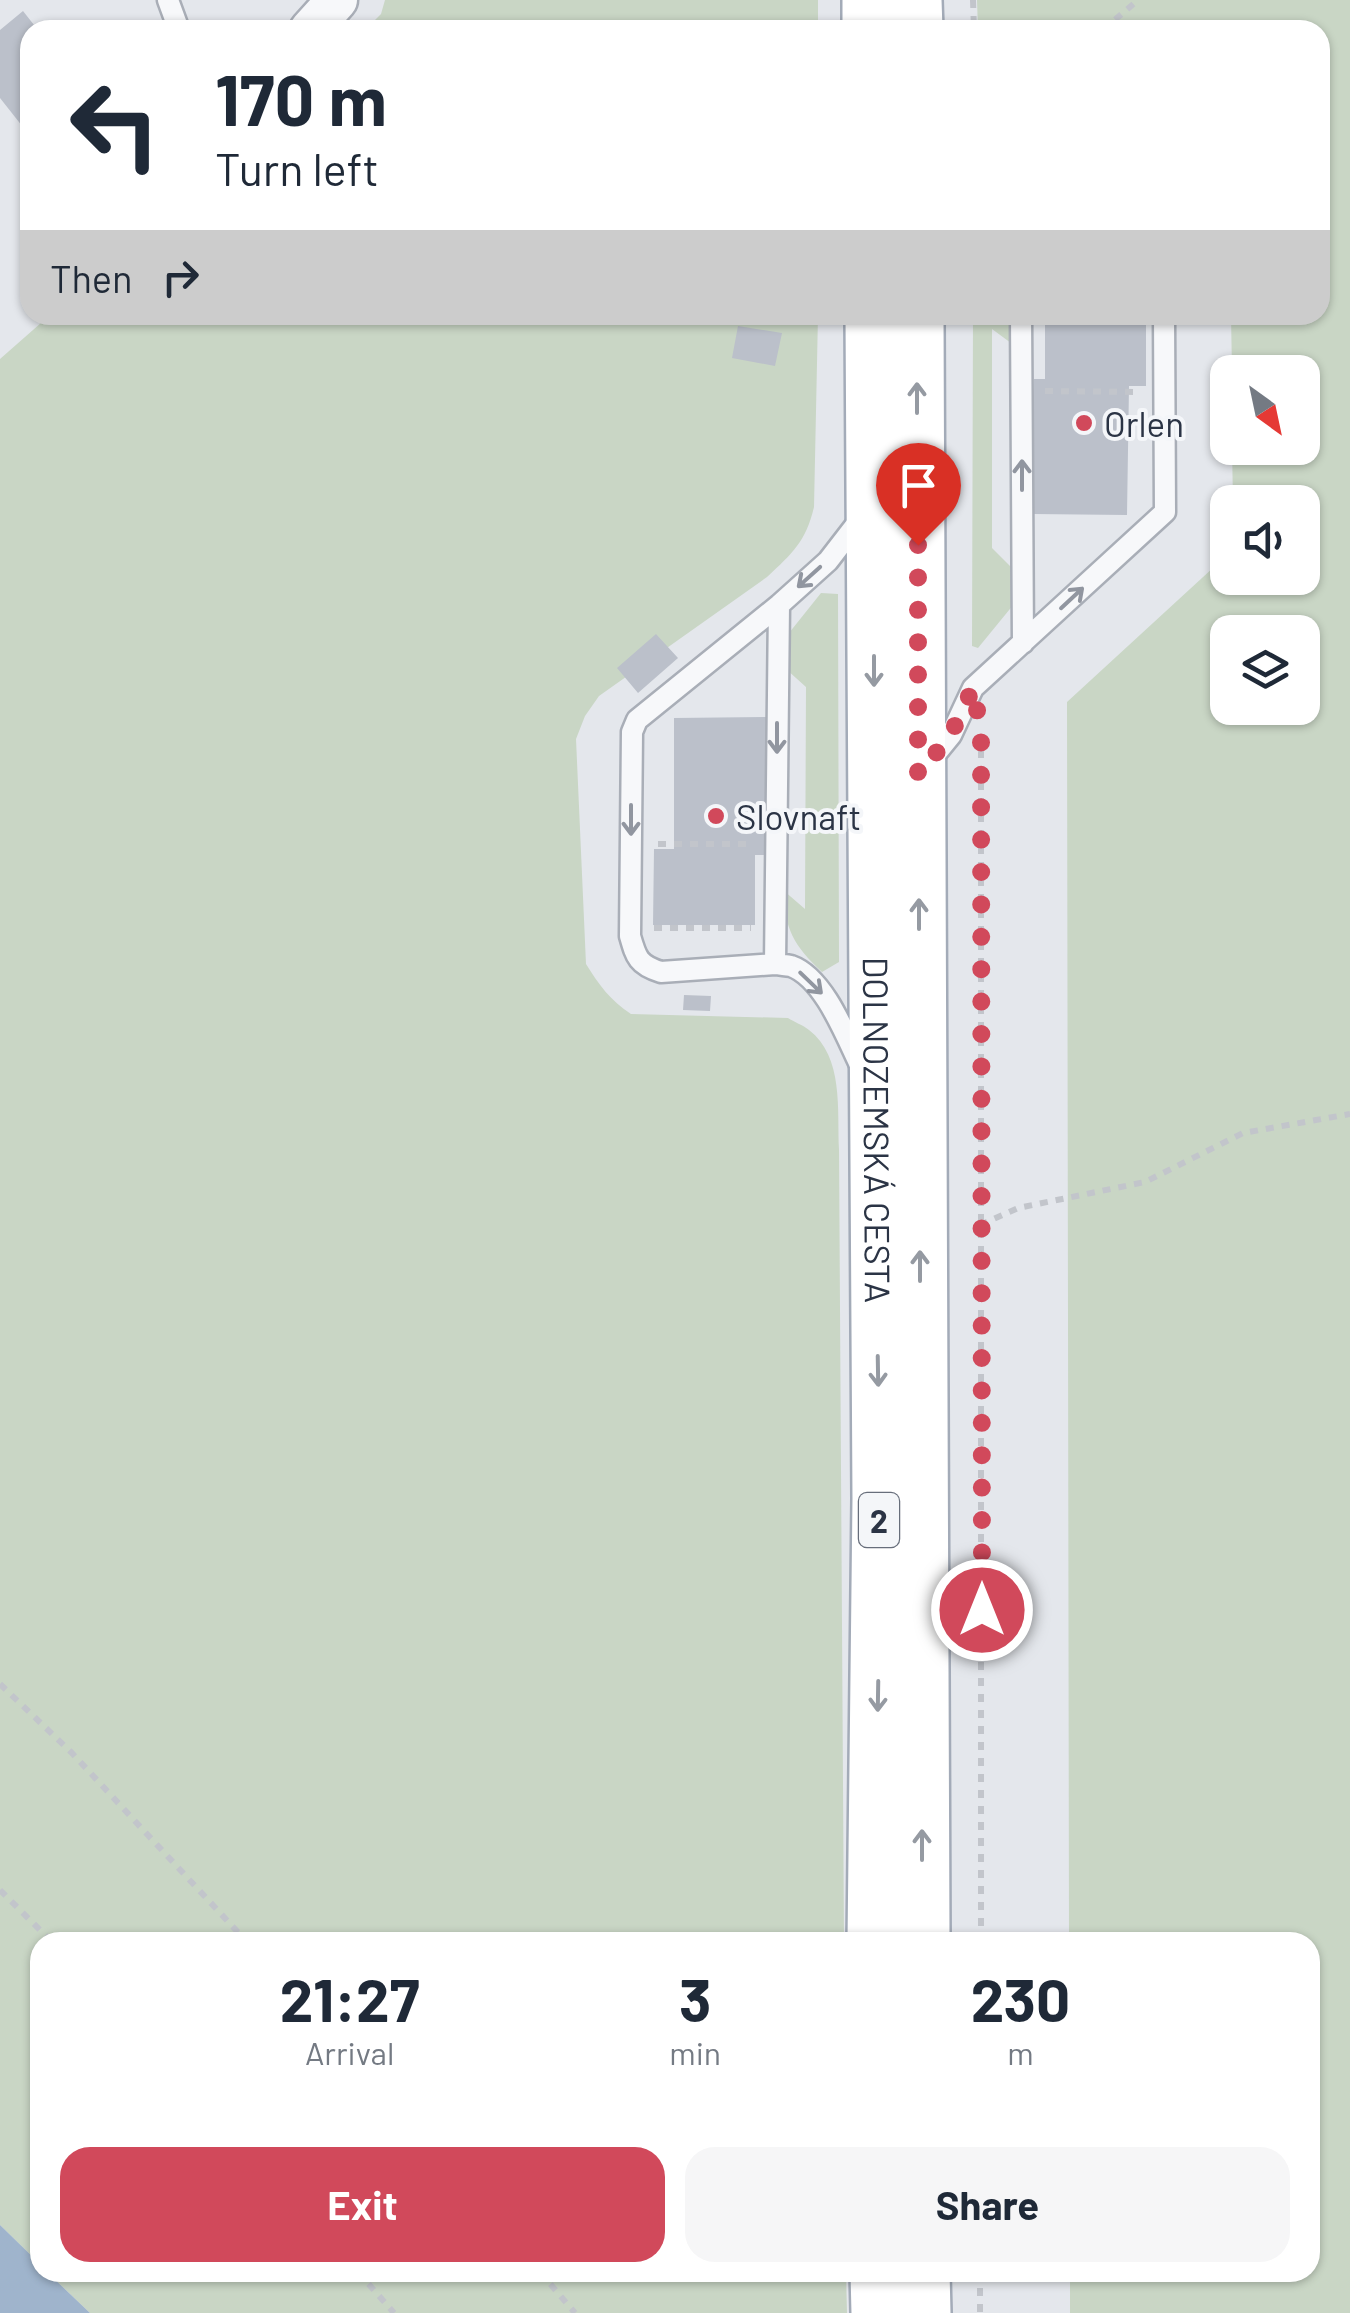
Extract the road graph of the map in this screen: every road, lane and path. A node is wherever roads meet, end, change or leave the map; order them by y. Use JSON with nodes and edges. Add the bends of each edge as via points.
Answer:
{"nodes":[{"id":1,"x":337,"y":0,"type":"edge"},
{"id":2,"x":1138,"y":0,"type":"edge"},
{"id":3,"x":319,"y":20,"type":"edge"},
{"id":4,"x":1115,"y":20,"type":"edge"},
{"id":5,"x":873,"y":325,"type":"edge"},
{"id":6,"x":916,"y":325,"type":"edge"},
{"id":7,"x":1021,"y":325,"type":"edge"},
{"id":8,"x":1164,"y":325,"type":"edge"},
{"id":9,"x":1021,"y":391,"type":"junction"},
{"id":10,"x":1164,"y":392,"type":"junction"},
{"id":11,"x":873,"y":503,"type":"junction"},
{"id":12,"x":778,"y":605,"type":"junction"},
{"id":13,"x":1023,"y":642,"type":"junction"},
{"id":14,"x":973,"y":688,"type":"junction"},
{"id":15,"x":918,"y":775,"type":"junction"},
{"id":16,"x":631,"y":844,"type":"junction"},
{"id":17,"x":776,"y":844,"type":"junction"},
{"id":18,"x":630,"y":928,"type":"junction"},
{"id":19,"x":758,"y":928,"type":"dead end"},
{"id":20,"x":776,"y":964,"type":"junction"},
{"id":21,"x":876,"y":1098,"type":"junction"},
{"id":22,"x":1350,"y":1114,"type":"edge"},
{"id":23,"x":980,"y":1226,"type":"junction"},
{"id":24,"x":0,"y":1684,"type":"edge"},
{"id":25,"x":0,"y":1890,"type":"edge"},
{"id":26,"x":42,"y":1932,"type":"edge"},
{"id":27,"x":238,"y":1932,"type":"edge"},
{"id":28,"x":876,"y":1932,"type":"edge"},
{"id":29,"x":922,"y":1932,"type":"edge"},
{"id":30,"x":981,"y":1932,"type":"edge"},
{"id":31,"x":367,"y":2282,"type":"edge"},
{"id":32,"x":549,"y":2282,"type":"edge"},
{"id":33,"x":878,"y":2282,"type":"edge"},
{"id":34,"x":922,"y":2282,"type":"edge"},
{"id":35,"x":980,"y":2282,"type":"edge"},
{"id":36,"x":394,"y":2313,"type":"edge"},
{"id":37,"x":575,"y":2313,"type":"edge"},
{"id":38,"x":879,"y":2313,"type":"edge"},
{"id":39,"x":922,"y":2313,"type":"edge"},
{"id":40,"x":980,"y":2313,"type":"edge"}],
"edges":[{"from":1,"to":3,"type":"street"},
{"from":2,"to":4,"type":"path"},
{"from":5,"to":11,"type":"main road","name":"DOLNOZEMSKÁ CESTA","number":"2"},
{"from":15,"to":6,"type":"main road","name":"DOLNOZEMSKÁ CESTA","number":"2","one_way":true},
{"from":7,"to":9,"type":"lane"},
{"from":8,"to":10,"type":"lane"},
{"from":9,"to":10,"type":"path"},
{"from":13,"to":9,"type":"lane","one_way":true},
{"from":13,"to":10,"type":"lane","one_way":true,"via":[[1165,512]]},
{"from":11,"to":12,"type":"lane","one_way":true,"via":[[828,561]]},
{"from":11,"to":21,"type":"main road","name":"DOLNOZEMSKÁ CESTA","number":"2","one_way":true},
{"from":12,"to":16,"type":"lane","one_way":true,"via":[[636,720]]},
{"from":12,"to":17,"type":"lane","one_way":true},
{"from":13,"to":14,"type":"lane"},
{"from":14,"to":15,"type":"lane","via":[[950,736]]},
{"from":14,"to":23,"type":"path","via":[[981,732]]},
{"from":29,"to":15,"type":"main road","name":"DOLNOZEMSKÁ CESTA","number":"2","one_way":true},
{"from":16,"to":17,"type":"path"},
{"from":16,"to":18,"type":"lane"},
{"from":17,"to":20,"type":"lane"},
{"from":18,"to":19,"type":"path"},
{"from":18,"to":20,"type":"lane","via":[[636,958],[661,972]]},
{"from":20,"to":21,"type":"lane","one_way":true,"via":[[792,966],[826,996]]},
{"from":21,"to":28,"type":"main road","name":"DOLNOZEMSKÁ CESTA","number":"2","one_way":true},
{"from":22,"to":23,"type":"path","via":[[1243,1133],[1145,1182],[1018,1208]]},
{"from":23,"to":30,"type":"path"},
{"from":24,"to":27,"type":"path"},
{"from":25,"to":26,"type":"path"},
{"from":31,"to":36,"type":"path"},
{"from":32,"to":37,"type":"path"},
{"from":33,"to":38,"type":"main road"},
{"from":34,"to":39,"type":"main road"},
{"from":35,"to":40,"type":"path"}]}
